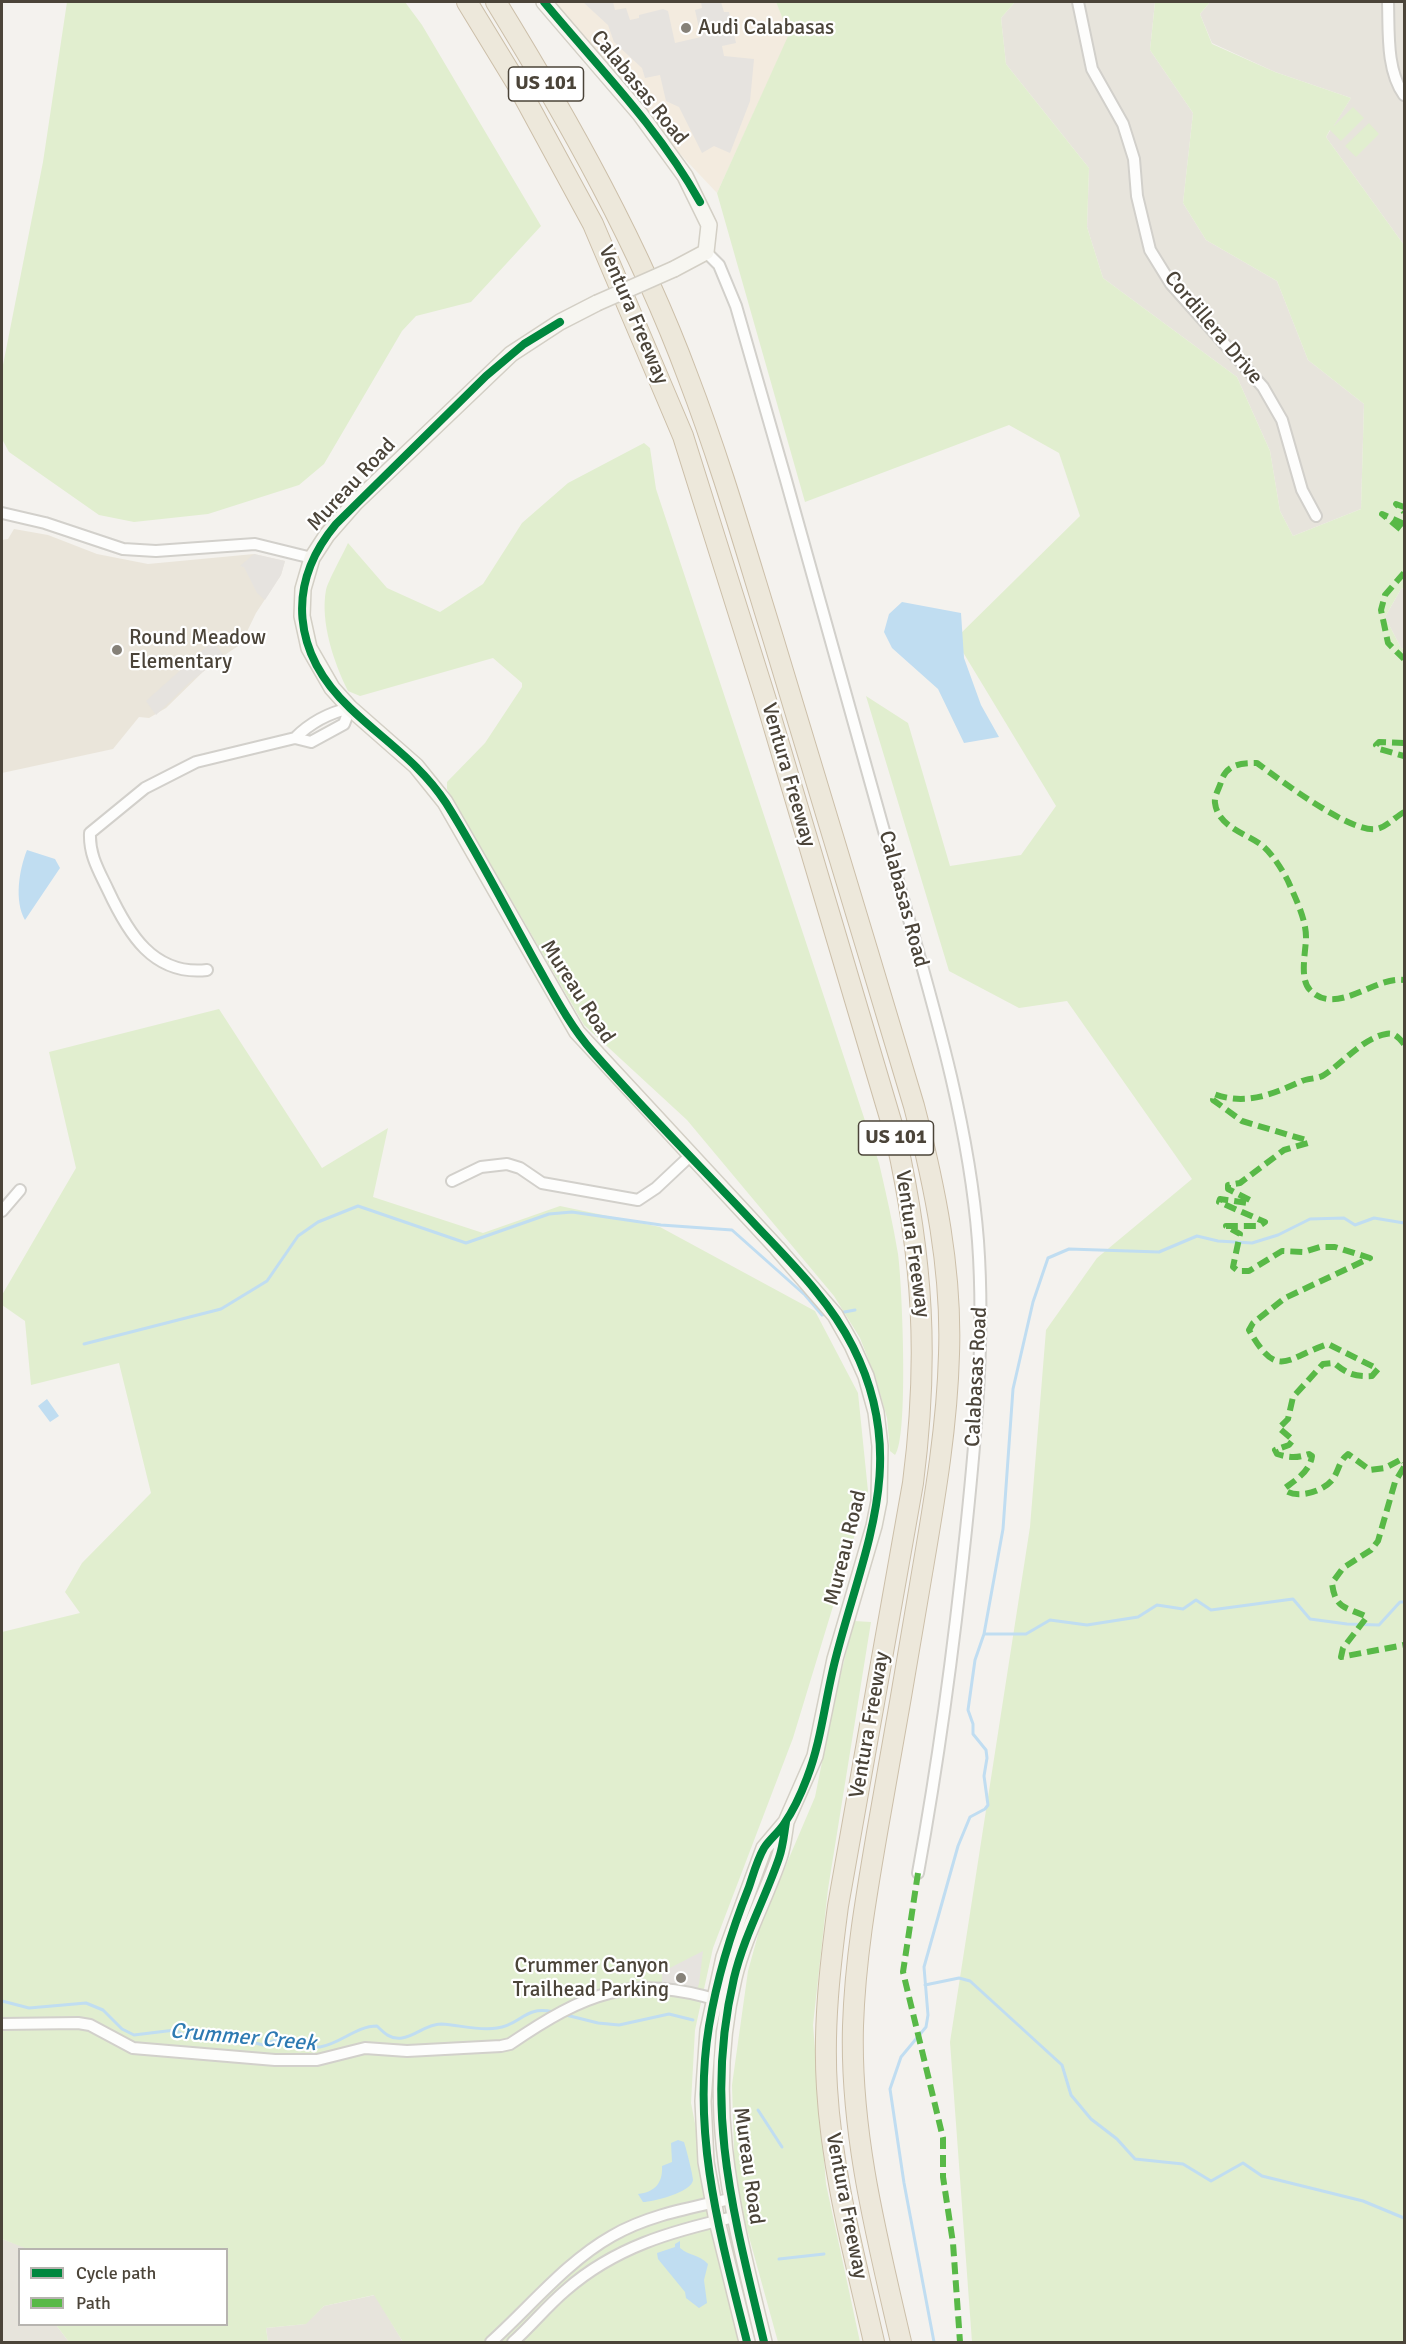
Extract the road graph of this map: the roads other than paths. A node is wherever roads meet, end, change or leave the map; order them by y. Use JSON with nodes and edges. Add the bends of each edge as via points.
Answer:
{"nodes":[{"id":1,"x":466,"y":2,"type":"edge"},
{"id":2,"x":496,"y":2,"type":"edge"},
{"id":3,"x":544,"y":2,"type":"edge"},
{"id":4,"x":1078,"y":2,"type":"edge"},
{"id":5,"x":1388,"y":2,"type":"edge"},
{"id":6,"x":1404,"y":95,"type":"edge"},
{"id":7,"x":706,"y":252,"type":"junction"},
{"id":8,"x":2,"y":513,"type":"edge"},
{"id":9,"x":1316,"y":516,"type":"dead end"},
{"id":10,"x":312,"y":558,"type":"junction"},
{"id":11,"x":350,"y":708,"type":"junction"},
{"id":12,"x":295,"y":738,"type":"junction"},
{"id":13,"x":207,"y":970,"type":"dead end"},
{"id":14,"x":690,"y":1156,"type":"junction"},
{"id":15,"x":452,"y":1180,"type":"dead end"},
{"id":16,"x":21,"y":1190,"type":"dead end"},
{"id":17,"x":2,"y":1211,"type":"edge"},
{"id":18,"x":786,"y":1822,"type":"junction"},
{"id":19,"x":918,"y":1873,"type":"dead end"},
{"id":20,"x":714,"y":1998,"type":"junction"},
{"id":21,"x":729,"y":2003,"type":"junction"},
{"id":22,"x":2,"y":2024,"type":"edge"},
{"id":23,"x":730,"y":2199,"type":"junction"},
{"id":24,"x":713,"y":2203,"type":"junction"},
{"id":25,"x":734,"y":2217,"type":"junction"},
{"id":26,"x":717,"y":2221,"type":"junction"},
{"id":27,"x":491,"y":2343,"type":"edge"},
{"id":28,"x":513,"y":2343,"type":"edge"},
{"id":29,"x":747,"y":2343,"type":"edge"},
{"id":30,"x":764,"y":2343,"type":"edge"},
{"id":31,"x":874,"y":2343,"type":"edge"},
{"id":32,"x":901,"y":2343,"type":"edge"}],
"edges":[{"from":1,"to":31,"type":"highway","name":"Ventura Freeway","number":"US 101","via":[[517,84],[593,224],[683,436],[762,686],[896,1138],[910,1200],[923,1324],[920,1426],[838,1906],[827,2025],[826,2086],[832,2147]]},
{"from":2,"to":32,"type":"highway","name":"Ventura Freeway","number":"US 101","via":[[607,197],[688,376],[729,493],[931,1171],[941,1230],[950,1352],[940,1466],[863,1915],[853,2026],[853,2082],[860,2145]]},
{"from":3,"to":7,"type":"main road","name":"Calabasas Road","via":[[640,114],[685,176],[709,225]]},
{"from":4,"to":9,"type":"street","name":"Cordillera Drive","via":[[1092,69],[1123,124],[1134,159],[1137,196],[1150,250],[1171,284],[1263,387],[1282,420],[1302,490]]},
{"from":5,"to":6,"type":"street","via":[[1390,52],[1397,86]]},
{"from":7,"to":10,"type":"main road","name":"Mureau Road","bridge":true,"via":[[531,339],[486,376],[355,503]]},
{"from":7,"to":19,"type":"street","name":"Calabasas Road","via":[[719,265],[736,306],[817,585],[948,1070],[977,1234],[981,1315],[975,1447],[941,1745]]},
{"from":8,"to":10,"type":"street","via":[[123,549],[156,551],[255,544]]},
{"from":10,"to":11,"type":"main road","name":"Mureau Road","via":[[303,589],[304,631],[317,666]]},
{"from":11,"to":12,"type":"street","via":[[334,711],[308,725]]},
{"from":11,"to":12,"type":"street","via":[[344,724],[335,729],[311,742]]},
{"from":11,"to":14,"type":"main road","name":"Mureau Road","via":[[393,742],[438,792],[577,1032]]},
{"from":12,"to":13,"type":"street","via":[[196,762],[145,788],[90,834],[90,851],[122,920],[140,947],[190,972]]},
{"from":14,"to":15,"type":"street","via":[[638,1200],[543,1183],[507,1164],[481,1167]]},
{"from":14,"to":18,"type":"main road","name":"Mureau Road","via":[[835,1315],[866,1376],[876,1412],[881,1473],[874,1526],[835,1659],[814,1756]]},
{"from":16,"to":17,"type":"street"},
{"from":18,"to":20,"type":"main road","name":"Mureau Road","via":[[764,1848],[736,1920]]},
{"from":18,"to":21,"type":"main road","name":"Mureau Road","via":[[780,1857],[745,1942]]},
{"from":20,"to":21,"type":"street"},
{"from":20,"to":22,"type":"street","via":[[672,1988],[624,1989],[559,2011],[510,2044],[407,2051],[365,2048],[317,2060],[133,2048],[90,2025],[78,2023]]},
{"from":20,"to":24,"type":"main road","name":"Mureau Road","via":[[703,2101]]},
{"from":21,"to":23,"type":"main road","name":"Mureau Road","via":[[720,2103]]},
{"from":23,"to":24,"type":"street"},
{"from":23,"to":25,"type":"main road","name":"Mureau Road"},
{"from":24,"to":26,"type":"main road","name":"Mureau Road"},
{"from":24,"to":27,"type":"street","via":[[661,2215],[613,2235],[583,2255]]},
{"from":25,"to":26,"type":"street"},
{"from":25,"to":30,"type":"main road","name":"Mureau Road"},
{"from":26,"to":28,"type":"street","via":[[661,2235],[622,2252],[565,2291]]},
{"from":26,"to":29,"type":"main road","name":"Mureau Road"}]}
